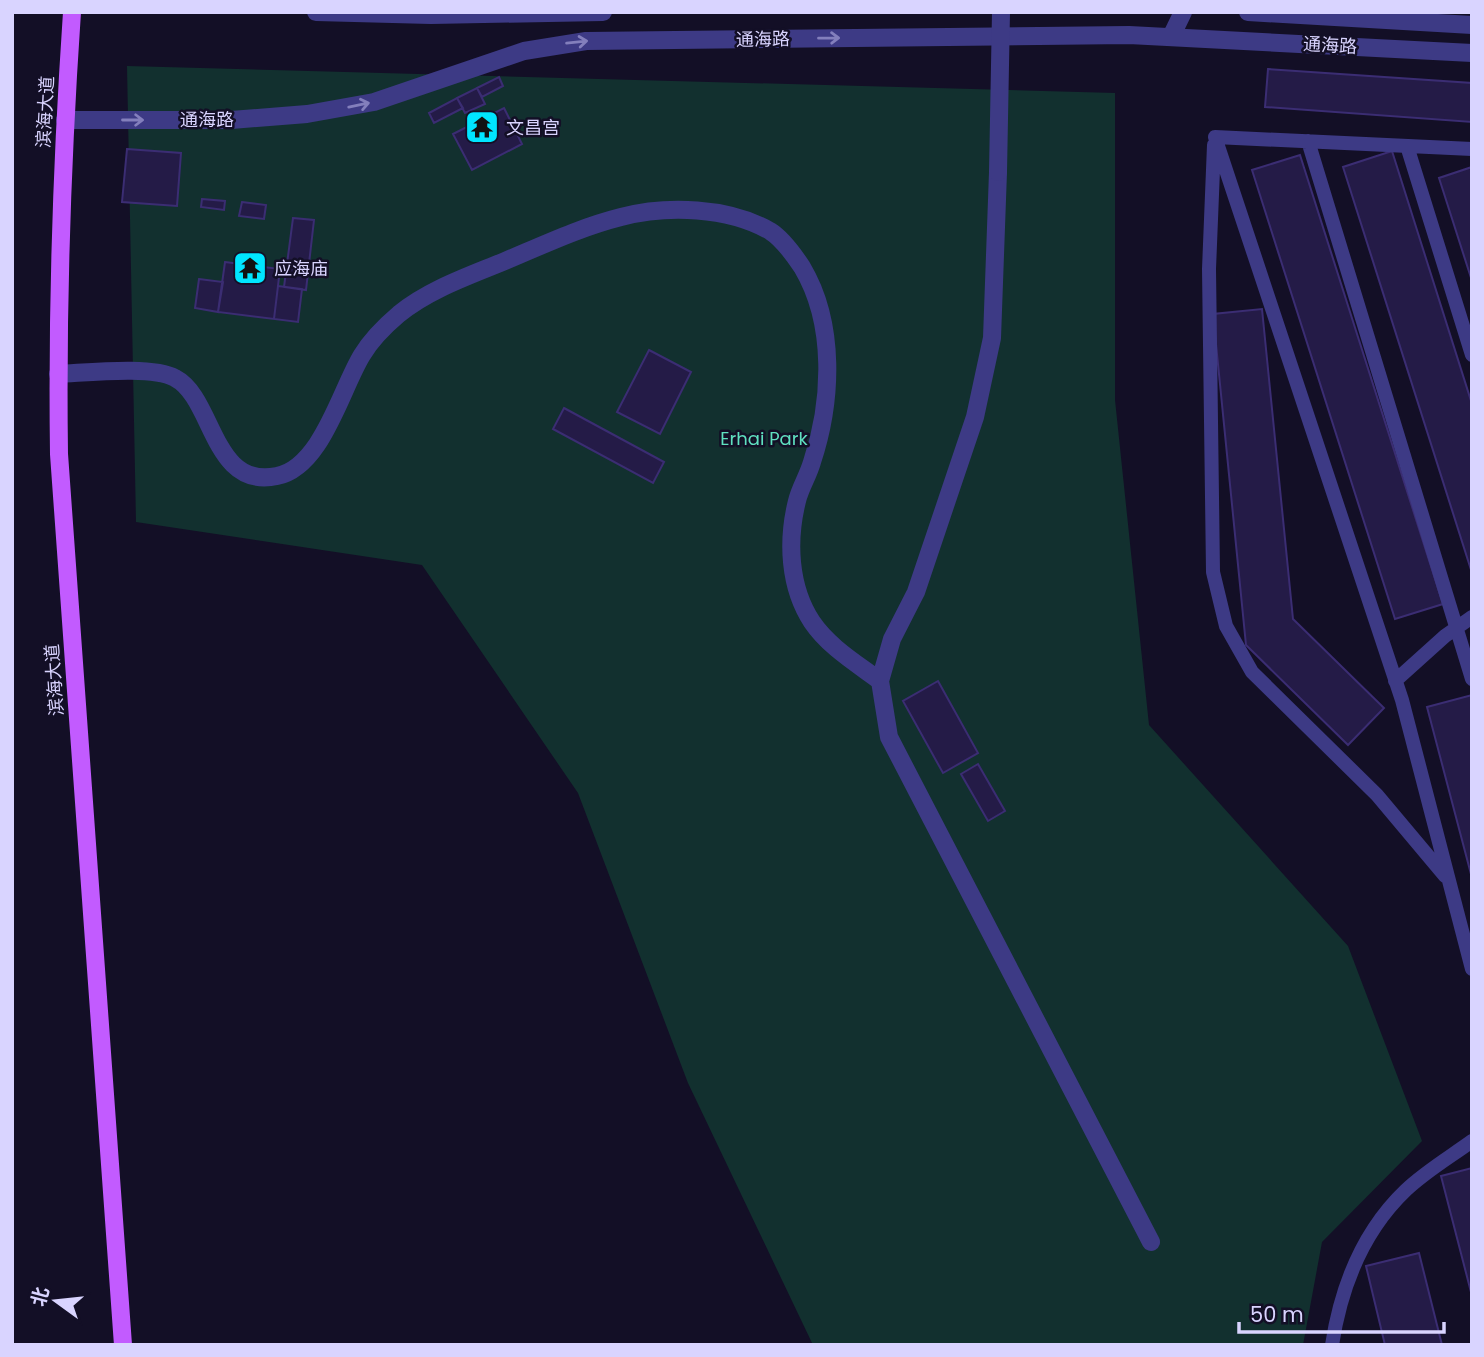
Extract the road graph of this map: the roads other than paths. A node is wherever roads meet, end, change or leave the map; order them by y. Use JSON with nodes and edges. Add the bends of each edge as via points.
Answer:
{"nodes":[{"id":1,"x":72,"y":12,"type":"edge"},
{"id":2,"x":316,"y":12,"type":"edge"},
{"id":3,"x":603,"y":12,"type":"edge"},
{"id":4,"x":1000,"y":12,"type":"edge"},
{"id":5,"x":1183,"y":12,"type":"edge"},
{"id":6,"x":1248,"y":12,"type":"edge"},
{"id":7,"x":1472,"y":25,"type":"edge"},
{"id":8,"x":1171,"y":37,"type":"junction"},
{"id":9,"x":1472,"y":53,"type":"edge"},
{"id":10,"x":65,"y":120,"type":"junction"},
{"id":11,"x":1215,"y":137,"type":"junction"},
{"id":12,"x":1308,"y":141,"type":"junction"},
{"id":13,"x":1407,"y":146,"type":"junction"},
{"id":14,"x":1472,"y":149,"type":"edge"},
{"id":15,"x":1472,"y":355,"type":"edge"},
{"id":16,"x":58,"y":374,"type":"junction"},
{"id":17,"x":1472,"y":617,"type":"edge"},
{"id":18,"x":1456,"y":628,"type":"junction"},
{"id":19,"x":1472,"y":679,"type":"edge"},
{"id":20,"x":880,"y":681,"type":"junction"},
{"id":21,"x":1395,"y":681,"type":"junction"},
{"id":22,"x":1447,"y":878,"type":"junction"},
{"id":23,"x":1472,"y":969,"type":"edge"},
{"id":24,"x":1472,"y":1140,"type":"edge"},
{"id":25,"x":1151,"y":1242,"type":"dead end"},
{"id":26,"x":122,"y":1345,"type":"edge"},
{"id":27,"x":1332,"y":1345,"type":"edge"}],
"edges":[{"from":1,"to":10,"type":"main road","name":"滨海大道"},
{"from":2,"to":3,"type":"street"},
{"from":4,"to":20,"type":"street","bridge":true,"via":[[992,338],[975,417],[916,592],[892,639]]},
{"from":5,"to":8,"type":"street"},
{"from":6,"to":7,"type":"street","name":"通海路"},
{"from":8,"to":9,"type":"street","name":"通海路"},
{"from":10,"to":8,"type":"street","name":"通海路","one_way":true,"via":[[231,120],[307,114],[384,99],[524,51],[586,41]]},
{"from":10,"to":16,"type":"main road","name":"滨海大道"},
{"from":11,"to":12,"type":"lane"},
{"from":11,"to":21,"type":"lane"},
{"from":11,"to":22,"type":"lane","via":[[1209,269],[1213,572],[1226,626],[1252,673],[1377,795]]},
{"from":12,"to":13,"type":"lane"},
{"from":12,"to":18,"type":"lane"},
{"from":13,"to":14,"type":"lane"},
{"from":13,"to":15,"type":"lane"},
{"from":16,"to":20,"type":"street","via":[[144,372],[175,377],[188,389],[219,448],[234,464],[267,478],[282,475],[308,456],[363,353],[398,314],[424,297],[590,226],[625,216],[691,211],[748,221],[773,233],[795,257],[816,294],[824,328],[827,370],[822,418],[793,523],[797,592],[833,646]]},
{"from":16,"to":26,"type":"main road","name":"滨海大道","via":[[60,478]]},
{"from":17,"to":18,"type":"lane"},
{"from":18,"to":19,"type":"lane"},
{"from":18,"to":21,"type":"lane"},
{"from":20,"to":25,"type":"street","via":[[889,737]]},
{"from":21,"to":22,"type":"lane"},
{"from":22,"to":23,"type":"lane"},
{"from":24,"to":27,"type":"lane","via":[[1408,1189],[1378,1222],[1346,1283]]}]}
